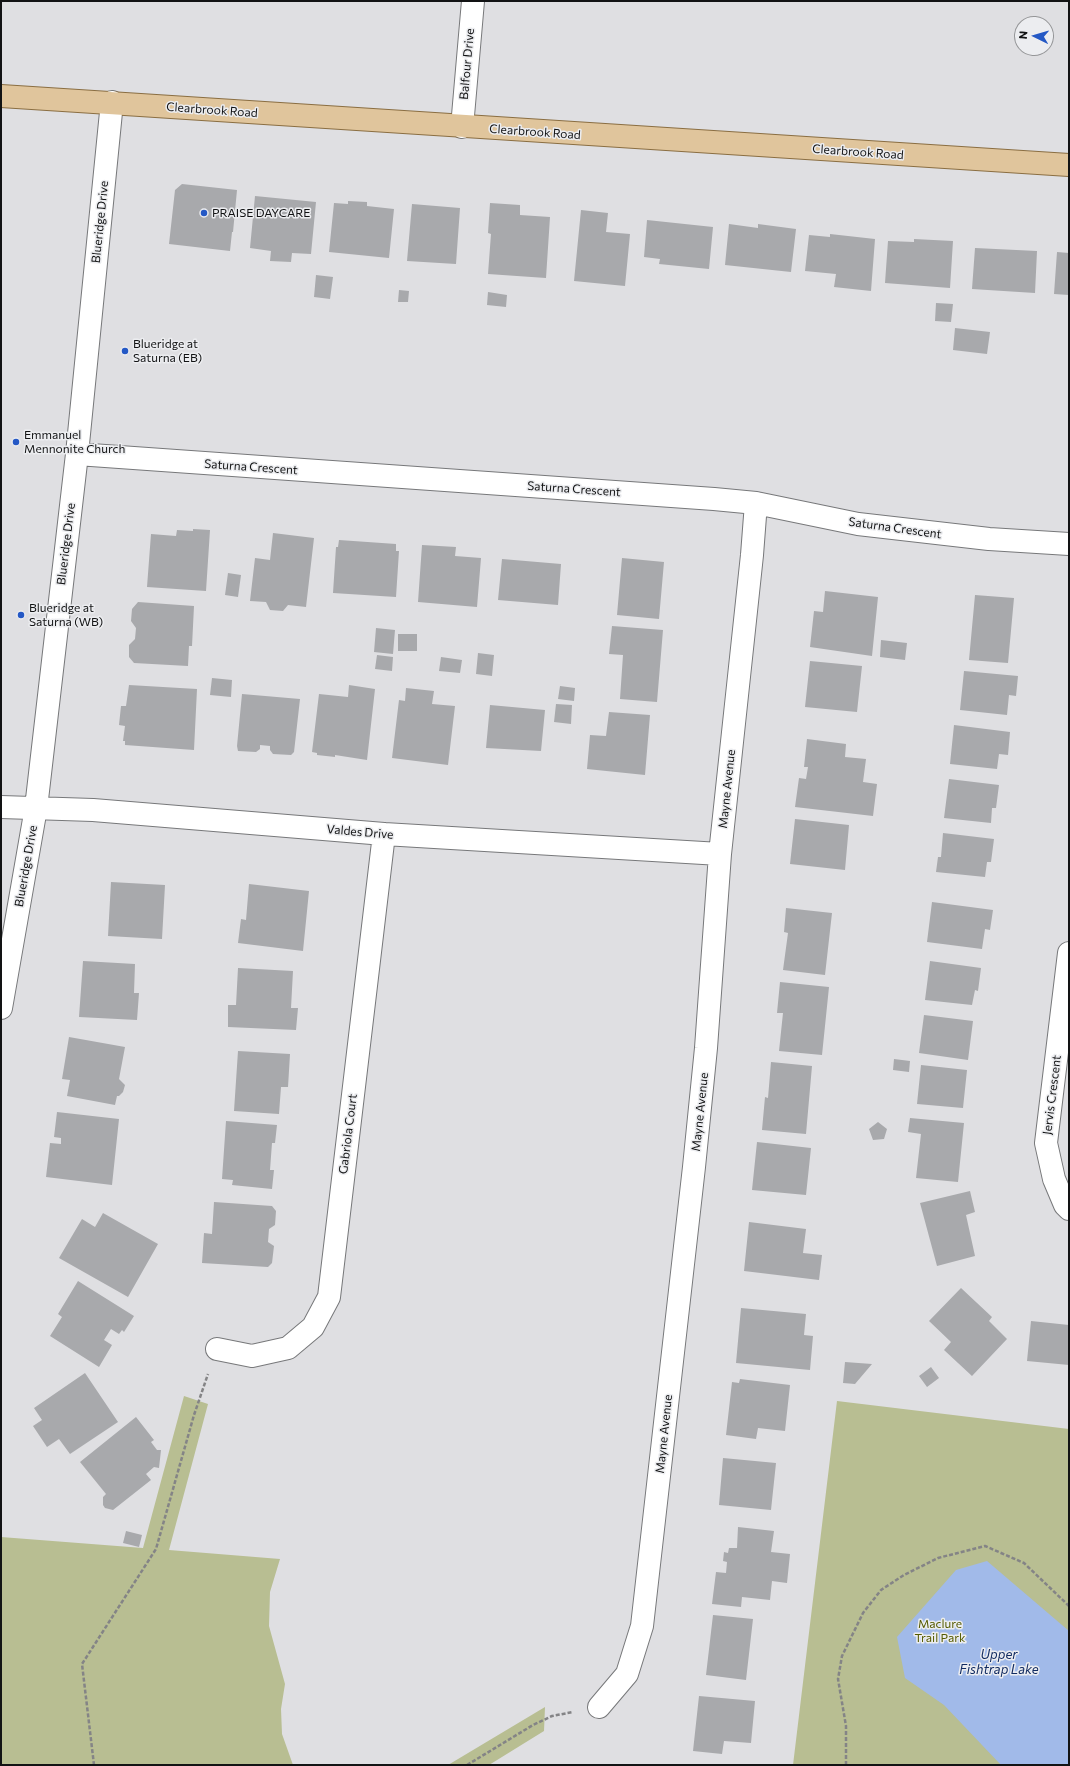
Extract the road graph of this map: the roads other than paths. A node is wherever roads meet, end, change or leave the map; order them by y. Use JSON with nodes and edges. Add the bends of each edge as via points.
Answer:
{"nodes":[{"id":1,"x":473,"y":1,"type":"edge"},
{"id":2,"x":1,"y":96,"type":"edge"},
{"id":3,"x":112,"y":102,"type":"junction"},
{"id":4,"x":462,"y":127,"type":"junction"},
{"id":5,"x":1069,"y":165,"type":"edge"},
{"id":6,"x":77,"y":454,"type":"junction"},
{"id":7,"x":756,"y":503,"type":"junction"},
{"id":8,"x":1069,"y":544,"type":"edge"},
{"id":9,"x":1,"y":806,"type":"edge"},
{"id":10,"x":36,"y":808,"type":"junction"},
{"id":11,"x":384,"y":834,"type":"junction"},
{"id":12,"x":720,"y":854,"type":"junction"},
{"id":13,"x":1069,"y":953,"type":"edge"},
{"id":14,"x":1,"y":1008,"type":"edge"},
{"id":15,"x":1069,"y":1209,"type":"edge"},
{"id":16,"x":218,"y":1350,"type":"road end"},
{"id":17,"x":599,"y":1707,"type":"road end"}],
"edges":[{"from":1,"to":4,"type":"street","name":"Balfour Drive"},
{"from":2,"to":3,"type":"main road","name":"Clearbrook Road"},
{"from":3,"to":4,"type":"main road","name":"Clearbrook Road"},
{"from":3,"to":6,"type":"street","name":"Blueridge Drive"},
{"from":4,"to":5,"type":"main road","name":"Clearbrook Road"},
{"from":6,"to":7,"type":"street","name":"Saturna Crescent"},
{"from":6,"to":10,"type":"street","name":"Blueridge Drive"},
{"from":7,"to":8,"type":"street","name":"Saturna Crescent","via":[[858,524],[989,540]]},
{"from":7,"to":12,"type":"street","name":"Mayne Avenue"},
{"from":9,"to":10,"type":"street","name":"Valdes Drive"},
{"from":10,"to":11,"type":"street","name":"Valdes Drive","via":[[93,810]]},
{"from":10,"to":14,"type":"street","name":"Blueridge Drive"},
{"from":11,"to":12,"type":"street","name":"Valdes Drive"},
{"from":11,"to":16,"type":"street","name":"Gabriola Court","via":[[329,1297],[313,1327],[288,1348],[252,1356]]},
{"from":12,"to":17,"type":"street","name":"Mayne Avenue","via":[[706,1048],[694,1168],[642,1626],[627,1674]]},
{"from":13,"to":15,"type":"street","name":"Jervis Crescent","via":[[1046,1143],[1054,1179]]}]}
